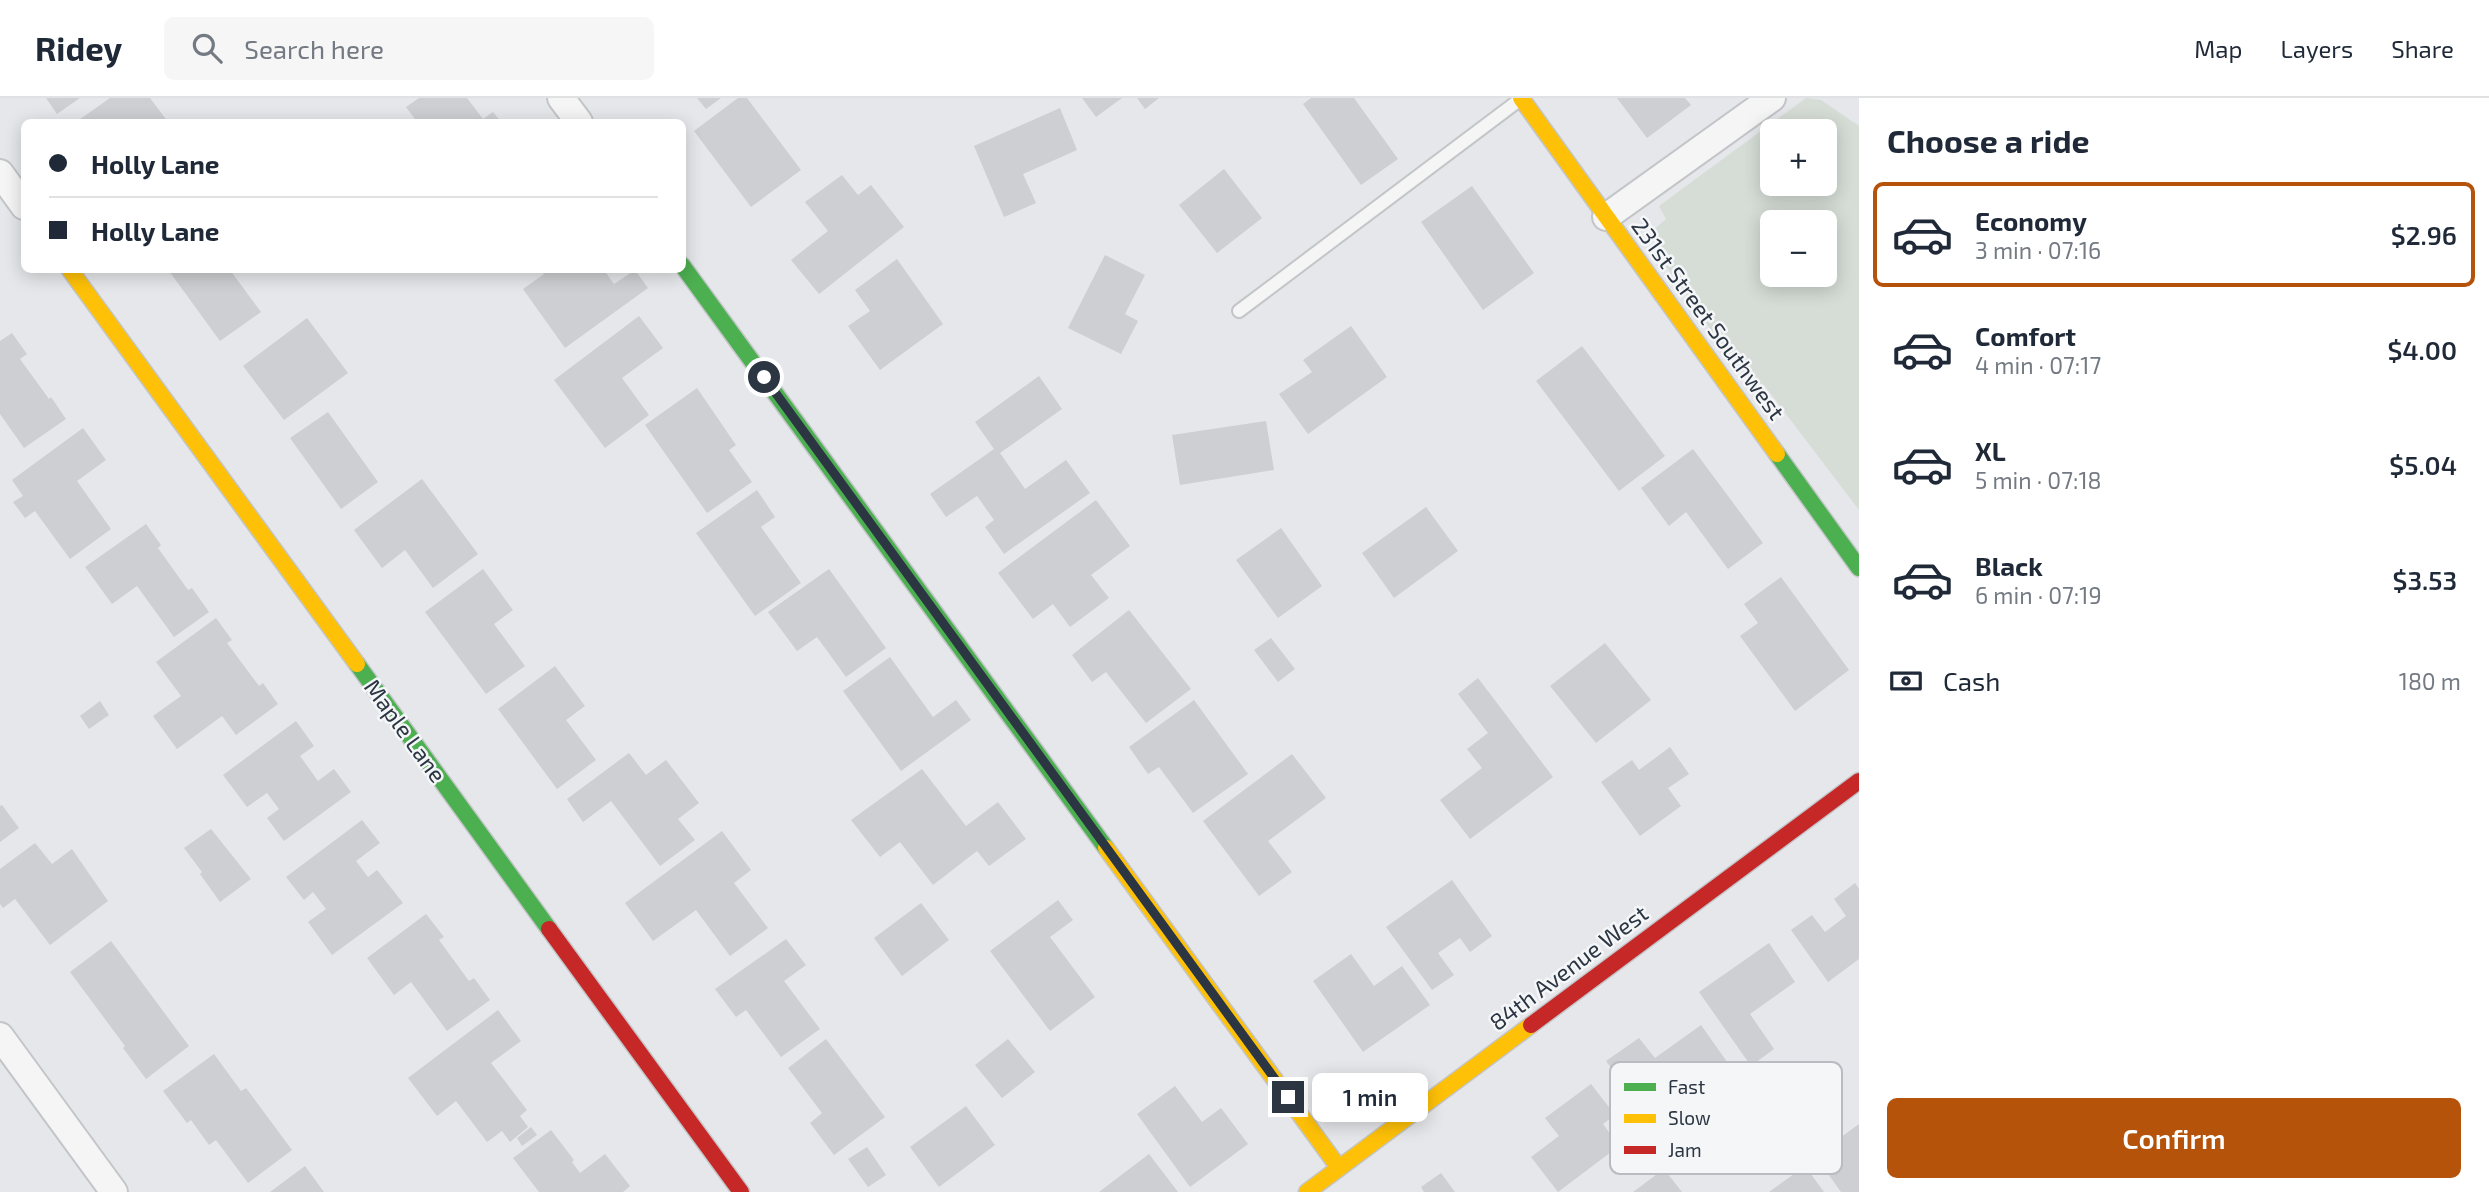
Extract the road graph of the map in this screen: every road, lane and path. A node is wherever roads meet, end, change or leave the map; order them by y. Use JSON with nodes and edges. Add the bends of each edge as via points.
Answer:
{"nodes":[{"id":1,"x":561,"y":98,"type":"edge"},
{"id":2,"x":1521,"y":98,"type":"edge"},
{"id":3,"x":1772,"y":98,"type":"edge"},
{"id":4,"x":577,"y":119,"type":"edge"},
{"id":5,"x":0,"y":173,"type":"edge"},
{"id":6,"x":21,"y":202,"type":"edge"},
{"id":7,"x":1606,"y":217,"type":"junction"},
{"id":8,"x":686,"y":270,"type":"edge"},
{"id":9,"x":72,"y":273,"type":"edge"},
{"id":10,"x":1238,"y":311,"type":"dead end"},
{"id":11,"x":1859,"y":568,"type":"edge"},
{"id":12,"x":1859,"y":781,"type":"edge"},
{"id":13,"x":0,"y":1036,"type":"edge"},
{"id":14,"x":1339,"y":1168,"type":"junction"},
{"id":15,"x":114,"y":1192,"type":"edge"},
{"id":16,"x":741,"y":1192,"type":"edge"},
{"id":17,"x":1307,"y":1192,"type":"edge"}],
"edges":[{"from":1,"to":4,"type":"street"},
{"from":2,"to":7,"type":"street","name":"231st Street Southwest"},
{"from":2,"to":10,"type":"lane"},
{"from":3,"to":7,"type":"street"},
{"from":5,"to":6,"type":"street"},
{"from":7,"to":11,"type":"street","name":"231st Street Southwest"},
{"from":8,"to":14,"type":"street"},
{"from":9,"to":16,"type":"street","name":"Maple Lane"},
{"from":12,"to":14,"type":"street","name":"84th Avenue West"},
{"from":13,"to":15,"type":"street"},
{"from":14,"to":17,"type":"street","name":"84th Avenue West"}]}
